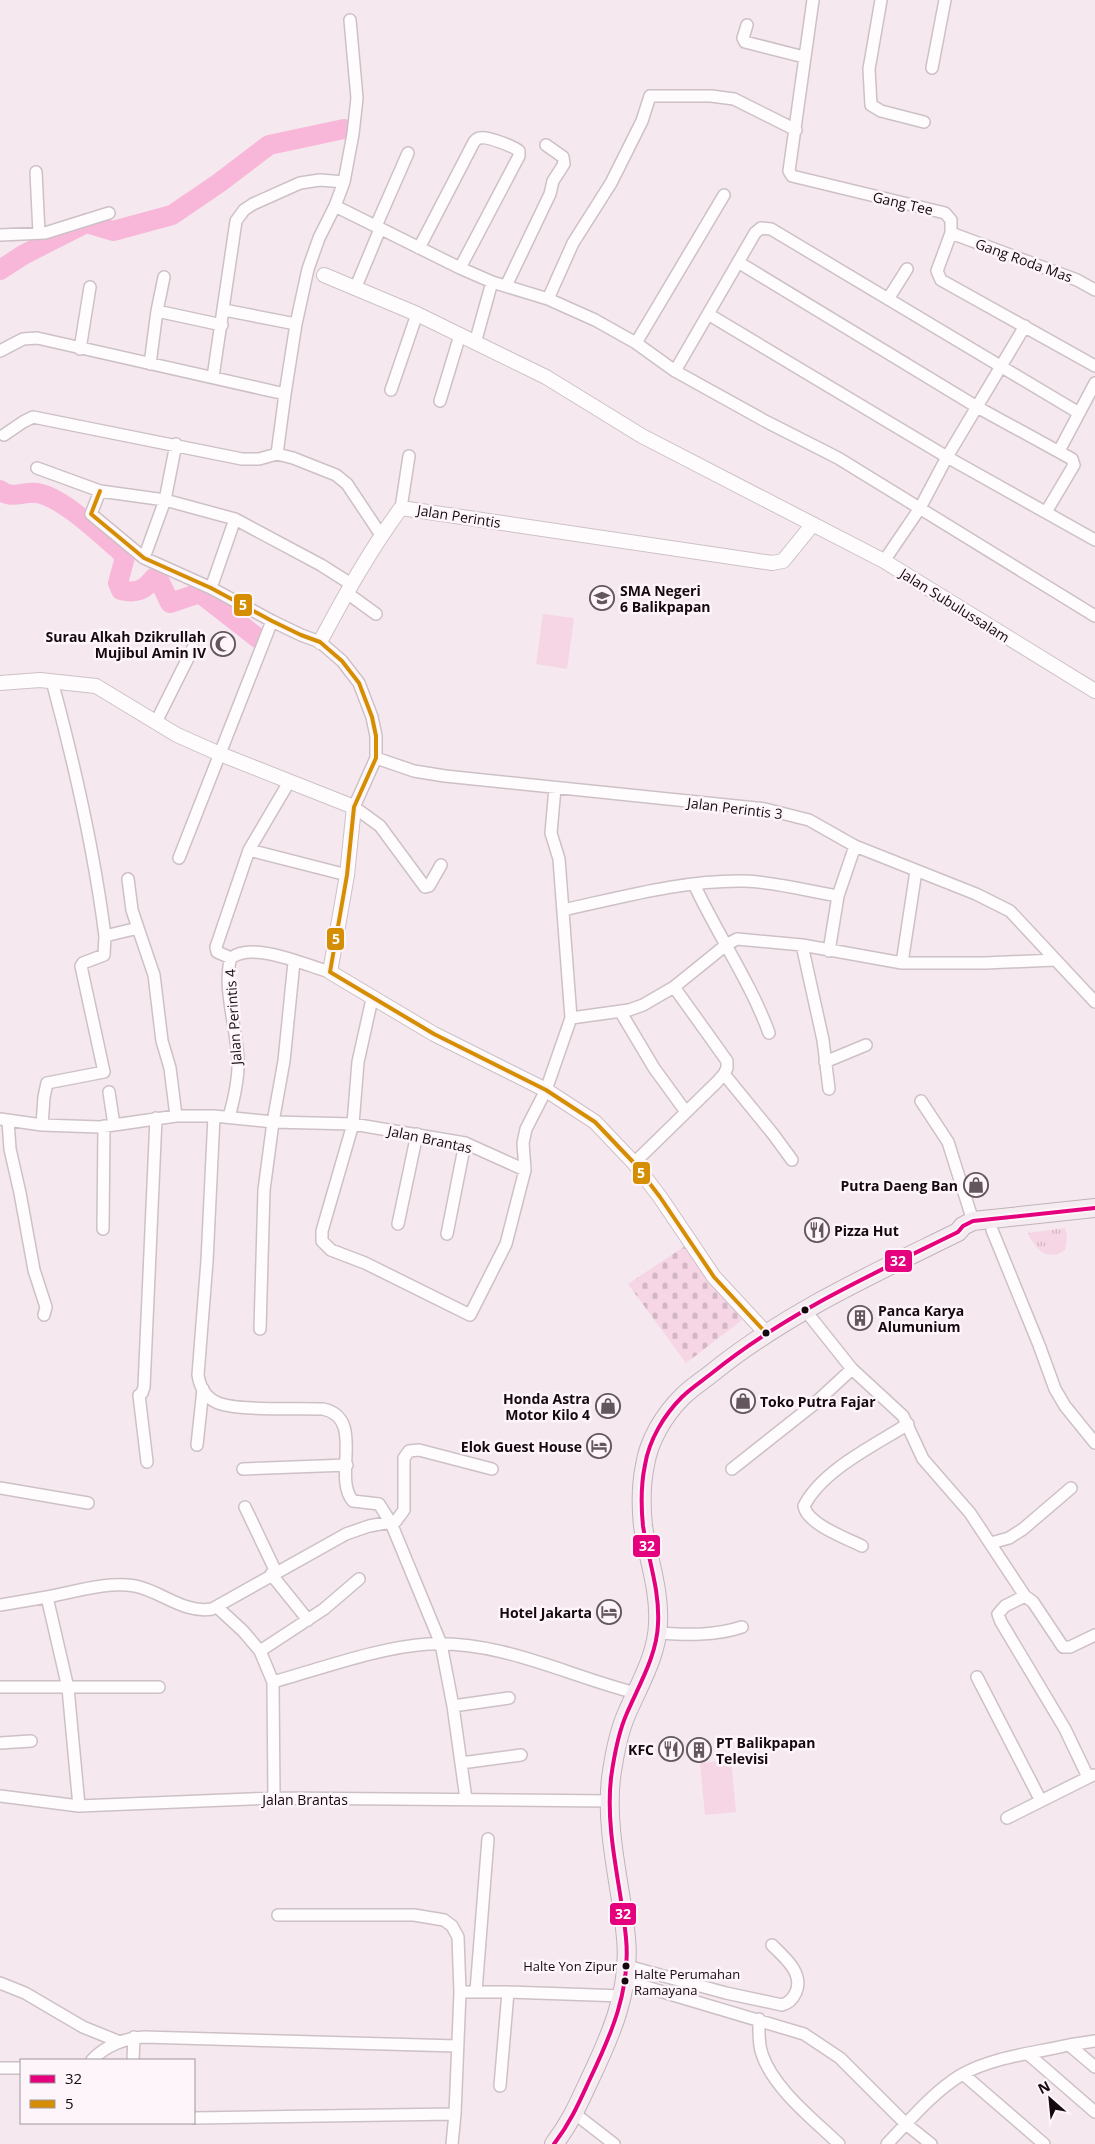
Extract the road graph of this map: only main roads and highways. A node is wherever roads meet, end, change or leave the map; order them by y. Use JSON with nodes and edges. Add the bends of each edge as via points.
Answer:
{"nodes":[{"id":1,"x":1095,"y":1208,"type":"edge"},
{"id":2,"x":1070,"y":1217,"type":"junction"},
{"id":3,"x":1095,"y":1219,"type":"edge"},
{"id":4,"x":958,"y":1232,"type":"junction"},
{"id":5,"x":561,"y":2140,"type":"edge"}],
"edges":[{"from":1,"to":2,"type":"highway"},
{"from":2,"to":3,"type":"highway"},
{"from":2,"to":4,"type":"highway","via":[[972,1234]]},
{"from":2,"to":4,"type":"highway","via":[[973,1221]]},
{"from":4,"to":5,"type":"highway","via":[[766,1332],[682,1397],[653,1437],[645,1462],[642,1501],[643,1526],[656,1584],[658,1633],[618,1740],[611,1781],[610,1818],[626,1938],[625,1981],[604,2050]]}]}
